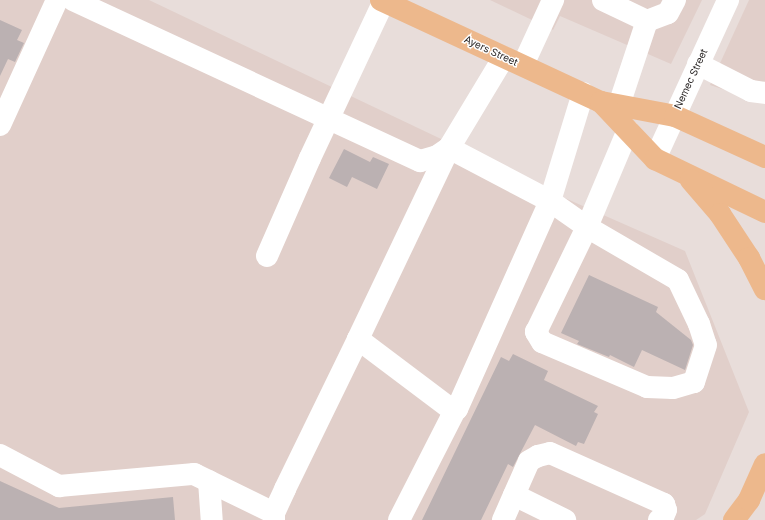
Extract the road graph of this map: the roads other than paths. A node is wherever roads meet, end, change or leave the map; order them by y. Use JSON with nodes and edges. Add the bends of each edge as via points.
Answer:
{"nodes":[{"id":1,"x":553,"y":0,"type":"edge"},
{"id":2,"x":603,"y":0,"type":"edge"},
{"id":3,"x":675,"y":0,"type":"edge"},
{"id":4,"x":728,"y":0,"type":"edge"},
{"id":5,"x":57,"y":1,"type":"edge"},
{"id":6,"x":383,"y":1,"type":"edge"},
{"id":7,"x":647,"y":21,"type":"junction"},
{"id":8,"x":513,"y":61,"type":"junction"},
{"id":9,"x":698,"y":64,"type":"junction"},
{"id":10,"x":765,"y":93,"type":"edge"},
{"id":11,"x":601,"y":100,"type":"junction"},
{"id":12,"x":675,"y":116,"type":"junction"},
{"id":13,"x":329,"y":118,"type":"junction"},
{"id":14,"x":0,"y":125,"type":"edge"},
{"id":15,"x":628,"y":130,"type":"junction"},
{"id":16,"x":449,"y":148,"type":"junction"},
{"id":17,"x":765,"y":157,"type":"edge"},
{"id":18,"x":655,"y":159,"type":"junction"},
{"id":19,"x":686,"y":174,"type":"junction"},
{"id":20,"x":550,"y":200,"type":"junction"},
{"id":21,"x":765,"y":212,"type":"edge"},
{"id":22,"x":588,"y":227,"type":"junction"},
{"id":23,"x":267,"y":256,"type":"dead end"},
{"id":24,"x":765,"y":289,"type":"edge"},
{"id":25,"x":358,"y":339,"type":"junction"},
{"id":26,"x":454,"y":410,"type":"junction"},
{"id":27,"x":0,"y":455,"type":"edge"},
{"id":28,"x":765,"y":464,"type":"edge"},
{"id":29,"x":209,"y":481,"type":"junction"},
{"id":30,"x":514,"y":495,"type":"junction"},
{"id":31,"x":274,"y":517,"type":"edge"},
{"id":32,"x":212,"y":520,"type":"edge"},
{"id":33,"x":399,"y":520,"type":"edge"},
{"id":34,"x":503,"y":520,"type":"edge"},
{"id":35,"x":565,"y":520,"type":"edge"},
{"id":36,"x":659,"y":520,"type":"edge"},
{"id":37,"x":734,"y":520,"type":"edge"}],
"edges":[{"from":1,"to":8,"type":"street"},
{"from":2,"to":7,"type":"street"},
{"from":3,"to":7,"type":"street","via":[[668,13]]},
{"from":4,"to":9,"type":"street","name":"Nemec Street"},
{"from":5,"to":13,"type":"street"},
{"from":5,"to":14,"type":"street"},
{"from":6,"to":8,"type":"main road","name":"Ayers Street"},
{"from":6,"to":13,"type":"street"},
{"from":7,"to":11,"type":"street"},
{"from":8,"to":11,"type":"main road","name":"Ayers Street"},
{"from":8,"to":16,"type":"street"},
{"from":9,"to":10,"type":"street","via":[[751,91]]},
{"from":9,"to":12,"type":"street","name":"Nemec Street"},
{"from":11,"to":12,"type":"main road","name":"Ayers Street"},
{"from":11,"to":15,"type":"main road","name":"Ayers Street"},
{"from":11,"to":20,"type":"street"},
{"from":12,"to":17,"type":"main road","name":"Ayers Street"},
{"from":12,"to":18,"type":"street","name":"Nemec Street"},
{"from":13,"to":16,"type":"street","via":[[420,160],[437,156]]},
{"from":13,"to":23,"type":"street"},
{"from":15,"to":18,"type":"main road","name":"Ayers Street"},
{"from":15,"to":22,"type":"street"},
{"from":16,"to":20,"type":"street"},
{"from":16,"to":25,"type":"street"},
{"from":18,"to":19,"type":"main road","name":"Ayers Street"},
{"from":19,"to":21,"type":"main road","name":"Ayers Street"},
{"from":19,"to":24,"type":"main road","via":[[720,214],[749,258]]},
{"from":20,"to":22,"type":"street"},
{"from":20,"to":26,"type":"street","via":[[457,409]]},
{"from":22,"to":22,"type":"street","via":[[536,332],[542,342],[647,387],[673,388],[694,382],[706,346],[699,324],[678,280]]},
{"from":25,"to":26,"type":"street"},
{"from":25,"to":31,"type":"street"},
{"from":26,"to":33,"type":"street"},
{"from":27,"to":29,"type":"street","via":[[59,486],[194,474]]},
{"from":28,"to":37,"type":"main road","via":[[749,500]]},
{"from":29,"to":31,"type":"street"},
{"from":29,"to":32,"type":"street"},
{"from":30,"to":34,"type":"street"},
{"from":30,"to":35,"type":"street"},
{"from":30,"to":36,"type":"street","via":[[529,461],[550,453],[664,504],[666,510]]}]}
